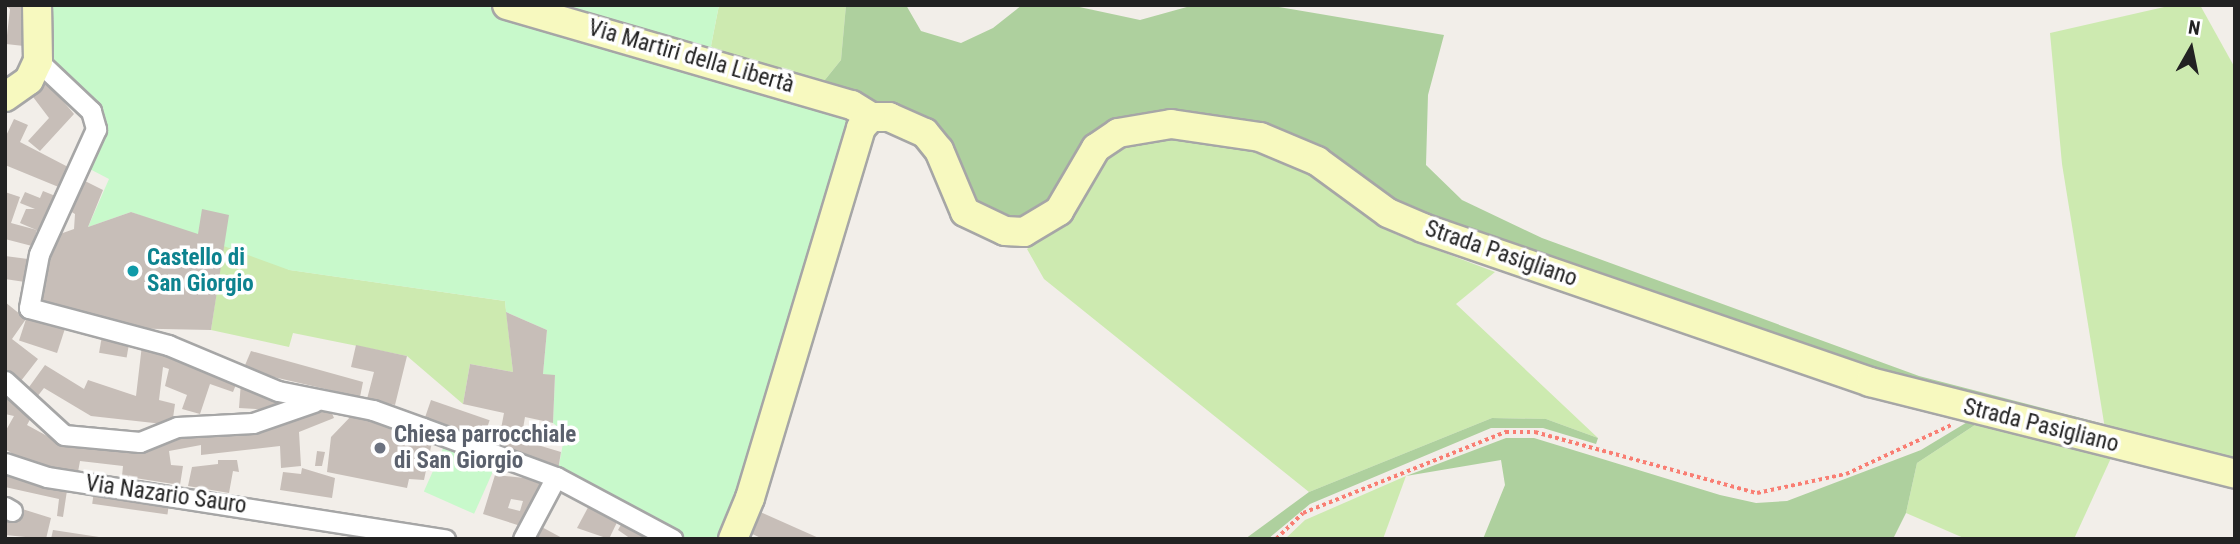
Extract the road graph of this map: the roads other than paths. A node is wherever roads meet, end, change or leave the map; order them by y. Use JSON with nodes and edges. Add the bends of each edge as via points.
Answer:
{"nodes":[{"id":1,"x":37,"y":5,"type":"edge"},
{"id":2,"x":507,"y":5,"type":"edge"},
{"id":3,"x":34,"y":71,"type":"junction"},
{"id":4,"x":5,"y":97,"type":"edge"},
{"id":5,"x":5,"y":111,"type":"edge"},
{"id":6,"x":871,"y":117,"type":"junction"},
{"id":7,"x":5,"y":381,"type":"edge"},
{"id":8,"x":314,"y":402,"type":"junction"},
{"id":9,"x":5,"y":463,"type":"edge"},
{"id":10,"x":2235,"y":474,"type":"edge"},
{"id":11,"x":556,"y":477,"type":"junction"},
{"id":12,"x":526,"y":535,"type":"edge"},
{"id":13,"x":445,"y":539,"type":"edge"},
{"id":14,"x":671,"y":539,"type":"edge"},
{"id":15,"x":733,"y":539,"type":"edge"}],
"edges":[{"from":1,"to":3,"type":"street"},
{"from":2,"to":6,"type":"street","name":"Via Martiri della Libertà","via":[[852,105]]},
{"from":3,"to":4,"type":"street"},
{"from":3,"to":5,"type":"street"},
{"from":3,"to":8,"type":"street","via":[[91,111],[96,129],[39,254],[30,309],[167,345]]},
{"from":6,"to":10,"type":"street","name":"Strada Pasigliano","via":[[889,117],[925,133],[939,150],[965,212],[1005,231],[1024,232],[1059,211],[1096,148],[1118,134],[1171,124],[1260,137],[1317,161],[1388,213],[1423,228],[1870,382]]},
{"from":6,"to":15,"type":"street","via":[[861,128],[750,498]]},
{"from":7,"to":8,"type":"street","via":[[64,435],[140,442],[177,427],[253,423]]},
{"from":8,"to":11,"type":"street","via":[[373,410]]},
{"from":9,"to":13,"type":"street","name":"Via Nazario Sauro","via":[[47,477]]},
{"from":11,"to":12,"type":"street"},
{"from":11,"to":14,"type":"street"}]}
